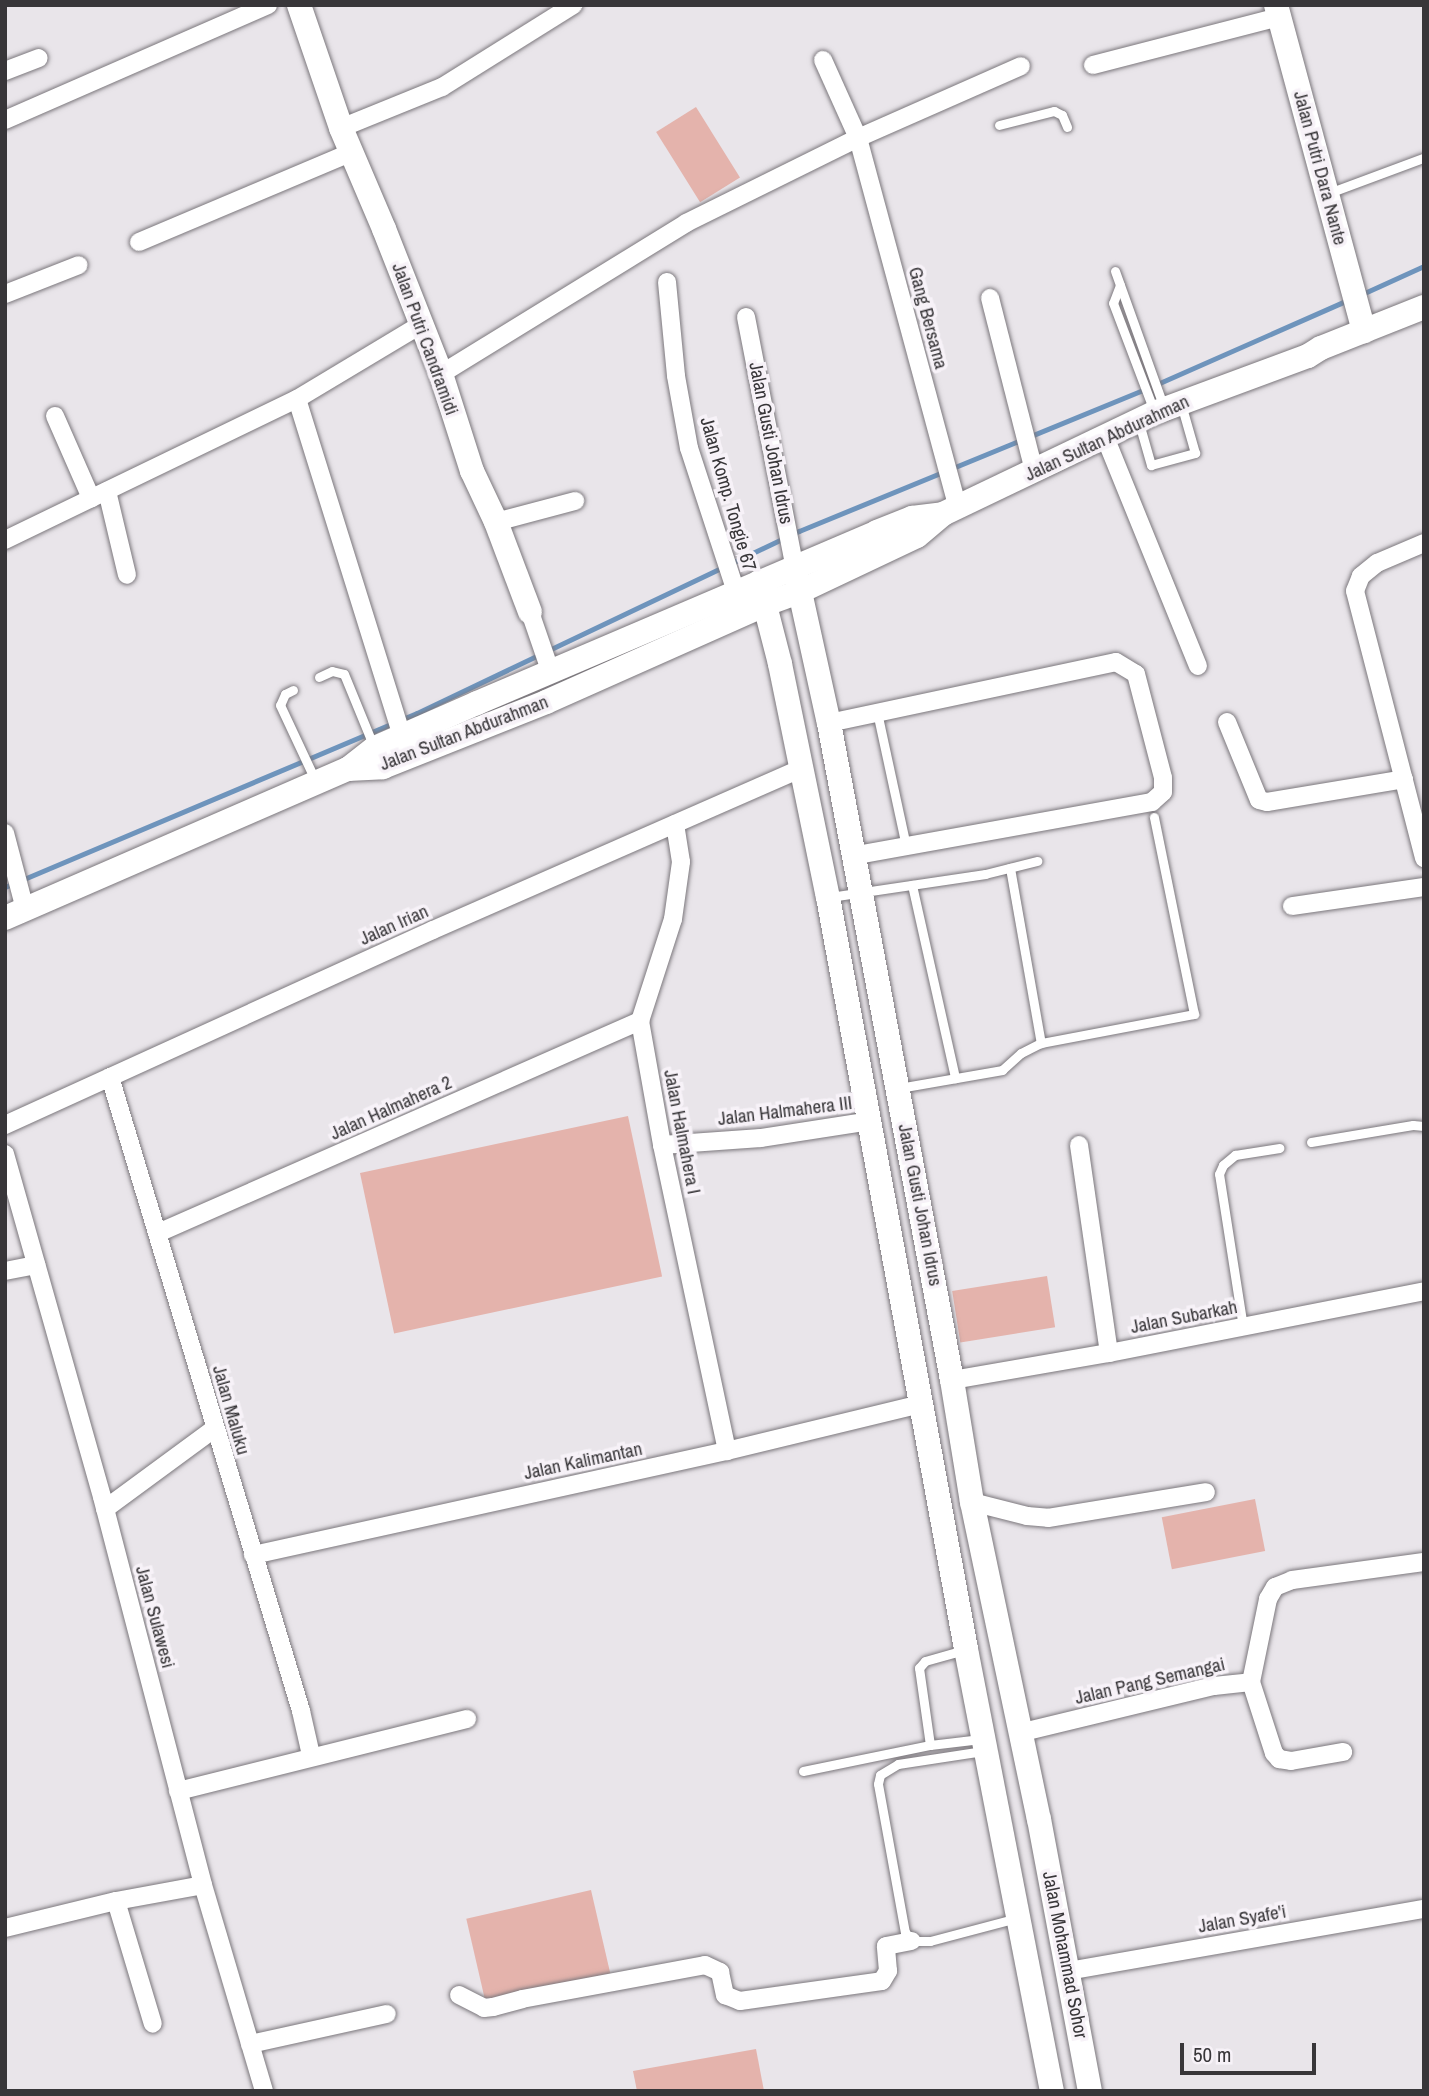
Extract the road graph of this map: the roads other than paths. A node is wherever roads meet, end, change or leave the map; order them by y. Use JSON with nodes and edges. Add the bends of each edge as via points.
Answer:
{"nodes":[{"id":1,"x":268,"y":5,"type":"edge"},
{"id":2,"x":299,"y":5,"type":"edge"},
{"id":3,"x":573,"y":5,"type":"edge"},
{"id":4,"x":1277,"y":11,"type":"edge"},
{"id":5,"x":39,"y":58,"type":"dead end"},
{"id":6,"x":823,"y":60,"type":"dead end"},
{"id":7,"x":1093,"y":65,"type":"dead end"},
{"id":8,"x":1021,"y":66,"type":"dead end"},
{"id":9,"x":5,"y":71,"type":"edge"},
{"id":10,"x":5,"y":120,"type":"edge"},
{"id":11,"x":999,"y":125,"type":"dead end"},
{"id":12,"x":1067,"y":127,"type":"dead end"},
{"id":13,"x":341,"y":128,"type":"junction"},
{"id":14,"x":858,"y":138,"type":"junction"},
{"id":15,"x":352,"y":152,"type":"junction"},
{"id":16,"x":1423,"y":158,"type":"edge"},
{"id":17,"x":1327,"y":194,"type":"junction"},
{"id":18,"x":139,"y":242,"type":"dead end"},
{"id":19,"x":79,"y":265,"type":"dead end"},
{"id":20,"x":1115,"y":271,"type":"dead end"},
{"id":21,"x":667,"y":282,"type":"dead end"},
{"id":22,"x":5,"y":294,"type":"edge"},
{"id":23,"x":990,"y":298,"type":"dead end"},
{"id":24,"x":1424,"y":307,"type":"edge"},
{"id":25,"x":746,"y":317,"type":"dead end"},
{"id":26,"x":1424,"y":317,"type":"edge"},
{"id":27,"x":1363,"y":321,"type":"junction"},
{"id":28,"x":420,"y":325,"type":"junction"},
{"id":29,"x":1316,"y":355,"type":"junction"},
{"id":30,"x":441,"y":374,"type":"junction"},
{"id":31,"x":297,"y":399,"type":"junction"},
{"id":32,"x":1157,"y":403,"type":"junction"},
{"id":33,"x":55,"y":416,"type":"dead end"},
{"id":34,"x":1105,"y":437,"type":"junction"},
{"id":35,"x":1034,"y":470,"type":"junction"},
{"id":36,"x":99,"y":495,"type":"junction"},
{"id":37,"x":575,"y":501,"type":"dead end"},
{"id":38,"x":951,"y":502,"type":"junction"},
{"id":39,"x":496,"y":522,"type":"junction"},
{"id":40,"x":5,"y":540,"type":"edge"},
{"id":41,"x":1424,"y":543,"type":"edge"},
{"id":42,"x":127,"y":575,"type":"dead end"},
{"id":43,"x":797,"y":576,"type":"junction"},
{"id":44,"x":733,"y":586,"type":"junction"},
{"id":45,"x":763,"y":593,"type":"junction"},
{"id":46,"x":530,"y":612,"type":"joint"},
{"id":47,"x":1198,"y":666,"type":"dead end"},
{"id":48,"x":551,"y":672,"type":"junction"},
{"id":49,"x":319,"y":677,"type":"dead end"},
{"id":50,"x":293,"y":690,"type":"dead end"},
{"id":51,"x":877,"y":712,"type":"junction"},
{"id":52,"x":1227,"y":722,"type":"dead end"},
{"id":53,"x":829,"y":723,"type":"junction"},
{"id":54,"x":402,"y":735,"type":"junction"},
{"id":55,"x":370,"y":737,"type":"junction"},
{"id":56,"x":802,"y":768,"type":"junction"},
{"id":57,"x":348,"y":769,"type":"junction"},
{"id":58,"x":312,"y":773,"type":"junction"},
{"id":59,"x":1404,"y":779,"type":"junction"},
{"id":60,"x":1154,"y":817,"type":"dead end"},
{"id":61,"x":675,"y":824,"type":"junction"},
{"id":62,"x":5,"y":833,"type":"edge"},
{"id":63,"x":906,"y":846,"type":"junction"},
{"id":64,"x":853,"y":856,"type":"junction"},
{"id":65,"x":1424,"y":858,"type":"edge"},
{"id":66,"x":1037,"y":861,"type":"dead end"},
{"id":67,"x":1010,"y":868,"type":"junction"},
{"id":68,"x":912,"y":885,"type":"junction"},
{"id":69,"x":1424,"y":887,"type":"edge"},
{"id":70,"x":860,"y":893,"type":"junction"},
{"id":71,"x":828,"y":897,"type":"junction"},
{"id":72,"x":17,"y":905,"type":"edge"},
{"id":73,"x":1292,"y":906,"type":"dead end"},
{"id":74,"x":878,"y":985,"type":"junction"},
{"id":75,"x":846,"y":992,"type":"junction"},
{"id":76,"x":640,"y":1021,"type":"junction"},
{"id":77,"x":1041,"y":1043,"type":"junction"},
{"id":78,"x":110,"y":1077,"type":"junction"},
{"id":79,"x":955,"y":1078,"type":"junction"},
{"id":80,"x":898,"y":1089,"type":"junction"},
{"id":81,"x":871,"y":1121,"type":"junction"},
{"id":82,"x":5,"y":1125,"type":"edge"},
{"id":83,"x":1424,"y":1126,"type":"edge"},
{"id":84,"x":1311,"y":1142,"type":"dead end"},
{"id":85,"x":662,"y":1145,"type":"junction"},
{"id":86,"x":1079,"y":1145,"type":"dead end"},
{"id":87,"x":1279,"y":1148,"type":"dead end"},
{"id":88,"x":5,"y":1154,"type":"edge"},
{"id":89,"x":159,"y":1233,"type":"junction"},
{"id":90,"x":36,"y":1265,"type":"junction"},
{"id":91,"x":5,"y":1271,"type":"edge"},
{"id":92,"x":1424,"y":1291,"type":"edge"},
{"id":93,"x":1243,"y":1327,"type":"junction"},
{"id":94,"x":1109,"y":1353,"type":"junction"},
{"id":95,"x":952,"y":1380,"type":"junction"},
{"id":96,"x":922,"y":1404,"type":"junction"},
{"id":97,"x":214,"y":1429,"type":"junction"},
{"id":98,"x":727,"y":1451,"type":"junction"},
{"id":99,"x":1206,"y":1492,"type":"dead end"},
{"id":100,"x":972,"y":1502,"type":"junction"},
{"id":101,"x":105,"y":1509,"type":"junction"},
{"id":102,"x":253,"y":1555,"type":"junction"},
{"id":103,"x":1424,"y":1562,"type":"edge"},
{"id":104,"x":966,"y":1649,"type":"junction"},
{"id":105,"x":1251,"y":1682,"type":"junction"},
{"id":106,"x":467,"y":1719,"type":"dead end"},
{"id":107,"x":1019,"y":1733,"type":"junction"},
{"id":108,"x":930,"y":1745,"type":"junction"},
{"id":109,"x":984,"y":1745,"type":"junction"},
{"id":110,"x":1343,"y":1752,"type":"dead end"},
{"id":111,"x":311,"y":1755,"type":"junction"},
{"id":112,"x":803,"y":1771,"type":"dead end"},
{"id":113,"x":178,"y":1791,"type":"junction"},
{"id":114,"x":1039,"y":1819,"type":"junction"},
{"id":115,"x":1002,"y":1827,"type":"junction"},
{"id":116,"x":203,"y":1885,"type":"junction"},
{"id":117,"x":116,"y":1901,"type":"junction"},
{"id":118,"x":1424,"y":1909,"type":"edge"},
{"id":119,"x":1019,"y":1917,"type":"junction"},
{"id":120,"x":5,"y":1928,"type":"edge"},
{"id":121,"x":912,"y":1941,"type":"junction"},
{"id":122,"x":1068,"y":1972,"type":"junction"},
{"id":123,"x":458,"y":1995,"type":"dead end"},
{"id":124,"x":387,"y":2014,"type":"dead end"},
{"id":125,"x":153,"y":2024,"type":"dead end"},
{"id":126,"x":250,"y":2045,"type":"junction"},
{"id":127,"x":264,"y":2091,"type":"edge"},
{"id":128,"x":1052,"y":2091,"type":"edge"},
{"id":129,"x":1090,"y":2091,"type":"edge"}],
"edges":[{"from":1,"to":10,"type":"street"},
{"from":2,"to":13,"type":"street","name":"Jalan Putri Candramidi"},
{"from":3,"to":13,"type":"street","via":[[442,87]]},
{"from":4,"to":7,"type":"street"},
{"from":4,"to":17,"type":"street","name":"Jalan Putri Dara Nante"},
{"from":5,"to":9,"type":"street"},
{"from":6,"to":14,"type":"street","name":"Gang Bersama"},
{"from":8,"to":14,"type":"street"},
{"from":11,"to":12,"type":"lane","via":[[1054,111],[1062,115]]},
{"from":13,"to":15,"type":"street","name":"Jalan Putri Candramidi"},
{"from":14,"to":30,"type":"street","via":[[686,223]]},
{"from":14,"to":38,"type":"street","name":"Gang Bersama"},
{"from":15,"to":18,"type":"street"},
{"from":15,"to":28,"type":"street","name":"Jalan Putri Candramidi"},
{"from":16,"to":17,"type":"lane"},
{"from":17,"to":27,"type":"street","name":"Jalan Putri Dara Nante"},
{"from":19,"to":22,"type":"street"},
{"from":20,"to":32,"type":"lane","via":[[1120,285],[1113,303]]},
{"from":21,"to":44,"type":"street","name":"Jalan Komp. Tongie 67","via":[[689,448]]},
{"from":23,"to":35,"type":"street"},
{"from":24,"to":27,"type":"street","name":"Jalan Sultan Abdurahman"},
{"from":25,"to":43,"type":"street","name":"Jalan Gusti Johan Idrus"},
{"from":26,"to":29,"type":"street","name":"Jalan Sultan Abdurahman"},
{"from":27,"to":29,"type":"street","name":"Jalan Sultan Abdurahman"},
{"from":28,"to":30,"type":"street","name":"Jalan Putri Candramidi"},
{"from":28,"to":31,"type":"street"},
{"from":29,"to":32,"type":"street","name":"Jalan Sultan Abdurahman"},
{"from":30,"to":39,"type":"street","name":"Jalan Putri Candramidi","via":[[472,471]]},
{"from":31,"to":36,"type":"street"},
{"from":31,"to":54,"type":"street"},
{"from":32,"to":32,"type":"lane","via":[[1195,453],[1151,465]]},
{"from":32,"to":34,"type":"street","name":"Jalan Sultan Abdurahman"},
{"from":33,"to":36,"type":"street"},
{"from":34,"to":35,"type":"street","name":"Jalan Sultan Abdurahman"},
{"from":34,"to":47,"type":"street"},
{"from":35,"to":38,"type":"street","name":"Jalan Sultan Abdurahman"},
{"from":36,"to":40,"type":"street"},
{"from":36,"to":42,"type":"street"},
{"from":37,"to":39,"type":"street"},
{"from":38,"to":43,"type":"street","name":"Jalan Sultan Abdurahman","via":[[918,536]]},
{"from":39,"to":46,"type":"street","name":"Jalan Putri Candramidi"},
{"from":41,"to":59,"type":"street","via":[[1377,563],[1361,576],[1354,591]]},
{"from":43,"to":45,"type":"street","name":"Jalan Sultan Abdurahman"},
{"from":43,"to":53,"type":"street","name":"Jalan Gusti Johan Idrus"},
{"from":44,"to":45,"type":"street"},
{"from":44,"to":48,"type":"street"},
{"from":45,"to":56,"type":"street","name":"Jalan Gusti Johan Idrus"},
{"from":45,"to":57,"type":"street","name":"Jalan Sultan Abdurahman","via":[[461,738],[383,767]]},
{"from":46,"to":48,"type":"street","name":"Jalan Putri Candramidi"},
{"from":48,"to":54,"type":"street"},
{"from":49,"to":55,"type":"lane","via":[[332,671],[344,674]]},
{"from":50,"to":58,"type":"lane","via":[[280,705]]},
{"from":51,"to":53,"type":"street"},
{"from":51,"to":63,"type":"lane"},
{"from":51,"to":63,"type":"street","via":[[1116,662],[1136,674],[1163,778],[1163,792],[1152,802]]},
{"from":52,"to":59,"type":"street","via":[[1259,800]]},
{"from":53,"to":64,"type":"street","name":"Jalan Gusti Johan Idrus"},
{"from":54,"to":55,"type":"street"},
{"from":55,"to":57,"type":"street"},
{"from":56,"to":61,"type":"street","name":"Jalan Irian"},
{"from":56,"to":71,"type":"street","name":"Jalan Gusti Johan Idrus"},
{"from":57,"to":58,"type":"street","name":"Jalan Sultan Abdurahman"},
{"from":58,"to":72,"type":"street","name":"Jalan Sultan Abdurahman"},
{"from":59,"to":65,"type":"street"},
{"from":60,"to":77,"type":"lane","via":[[1194,1014]]},
{"from":61,"to":76,"type":"street","name":"Jalan Halmahera I","via":[[681,862],[673,919]]},
{"from":61,"to":78,"type":"street","name":"Jalan Irian"},
{"from":62,"to":72,"type":"street","via":[[14,865]]},
{"from":63,"to":64,"type":"street"},
{"from":64,"to":70,"type":"street","name":"Jalan Gusti Johan Idrus"},
{"from":66,"to":67,"type":"lane"},
{"from":67,"to":68,"type":"lane"},
{"from":67,"to":77,"type":"lane"},
{"from":68,"to":70,"type":"lane"},
{"from":68,"to":79,"type":"lane"},
{"from":69,"to":73,"type":"street"},
{"from":70,"to":71,"type":"lane"},
{"from":70,"to":74,"type":"street","name":"Jalan Gusti Johan Idrus"},
{"from":71,"to":75,"type":"street","name":"Jalan Gusti Johan Idrus"},
{"from":74,"to":75,"type":"street"},
{"from":74,"to":80,"type":"street","name":"Jalan Gusti Johan Idrus"},
{"from":75,"to":81,"type":"street","name":"Jalan Gusti Johan Idrus"},
{"from":76,"to":85,"type":"street","name":"Jalan Halmahera I"},
{"from":76,"to":89,"type":"street","name":"Jalan Halmahera 2"},
{"from":77,"to":79,"type":"lane","via":[[1002,1070]]},
{"from":78,"to":82,"type":"street","name":"Jalan Irian"},
{"from":78,"to":89,"type":"street","name":"Jalan Maluku"},
{"from":79,"to":80,"type":"lane"},
{"from":80,"to":95,"type":"street","name":"Jalan Gusti Johan Idrus"},
{"from":81,"to":85,"type":"street","name":"Jalan Halmahera III","via":[[761,1138]]},
{"from":81,"to":96,"type":"street","name":"Jalan Gusti Johan Idrus"},
{"from":83,"to":84,"type":"lane"},
{"from":85,"to":98,"type":"street","name":"Jalan Halmahera I"},
{"from":86,"to":94,"type":"street"},
{"from":87,"to":93,"type":"lane","via":[[1235,1155],[1219,1174]]},
{"from":88,"to":90,"type":"street","name":"Jalan Sulawesi"},
{"from":89,"to":97,"type":"street","name":"Jalan Maluku"},
{"from":90,"to":91,"type":"street"},
{"from":90,"to":101,"type":"street","name":"Jalan Sulawesi"},
{"from":92,"to":93,"type":"street","name":"Jalan Subarkah"},
{"from":93,"to":94,"type":"street","name":"Jalan Subarkah"},
{"from":94,"to":95,"type":"street","name":"Jalan Subarkah"},
{"from":95,"to":100,"type":"street","name":"Jalan Gusti Johan Idrus"},
{"from":96,"to":98,"type":"street","name":"Jalan Kalimantan"},
{"from":96,"to":104,"type":"street","name":"Jalan Gusti Johan Idrus"},
{"from":97,"to":101,"type":"street"},
{"from":97,"to":102,"type":"street","name":"Jalan Maluku"},
{"from":98,"to":102,"type":"street","name":"Jalan Kalimantan"},
{"from":99,"to":100,"type":"street","via":[[1048,1518]]},
{"from":100,"to":107,"type":"street","name":"Jalan Gusti Johan Idrus"},
{"from":101,"to":113,"type":"street","name":"Jalan Sulawesi"},
{"from":102,"to":111,"type":"street","name":"Jalan Maluku"},
{"from":103,"to":105,"type":"street","name":"Jalan Pang Semangai","via":[[1292,1580],[1275,1587],[1268,1599]]},
{"from":104,"to":108,"type":"lane","via":[[925,1661],[919,1668]]},
{"from":104,"to":109,"type":"street","name":"Jalan Gusti Johan Idrus"},
{"from":105,"to":107,"type":"street","name":"Jalan Pang Semangai","via":[[1214,1686]]},
{"from":105,"to":110,"type":"street","via":[[1279,1759]]},
{"from":106,"to":111,"type":"street"},
{"from":107,"to":114,"type":"street","name":"Jalan Gusti Johan Idrus"},
{"from":108,"to":109,"type":"lane"},
{"from":108,"to":112,"type":"lane"},
{"from":109,"to":115,"type":"street","name":"Jalan Gusti Johan Idrus"},
{"from":109,"to":121,"type":"lane","via":[[898,1764],[880,1775],[905,1932]]},
{"from":111,"to":113,"type":"street"},
{"from":113,"to":116,"type":"street","name":"Jalan Sulawesi"},
{"from":114,"to":115,"type":"street"},
{"from":114,"to":122,"type":"street","name":"Jalan Mohammad Sohor"},
{"from":115,"to":119,"type":"street","name":"Jalan Mohammad Sohor"},
{"from":116,"to":117,"type":"street"},
{"from":116,"to":126,"type":"street","name":"Jalan Sulawesi"},
{"from":117,"to":120,"type":"street"},
{"from":117,"to":125,"type":"street"},
{"from":118,"to":122,"type":"street","name":"Jalan Syafe'i"},
{"from":119,"to":121,"type":"lane","via":[[930,1941]]},
{"from":119,"to":128,"type":"street","name":"Jalan Mohammad Sohor"},
{"from":121,"to":123,"type":"street","via":[[886,1946],[888,1971],[883,1981],[740,2001],[725,1994],[720,1972],[705,1965],[493,2007],[484,2008]]},
{"from":122,"to":129,"type":"street","name":"Jalan Mohammad Sohor"},
{"from":124,"to":126,"type":"street"},
{"from":126,"to":127,"type":"street","name":"Jalan Sulawesi"}]}
